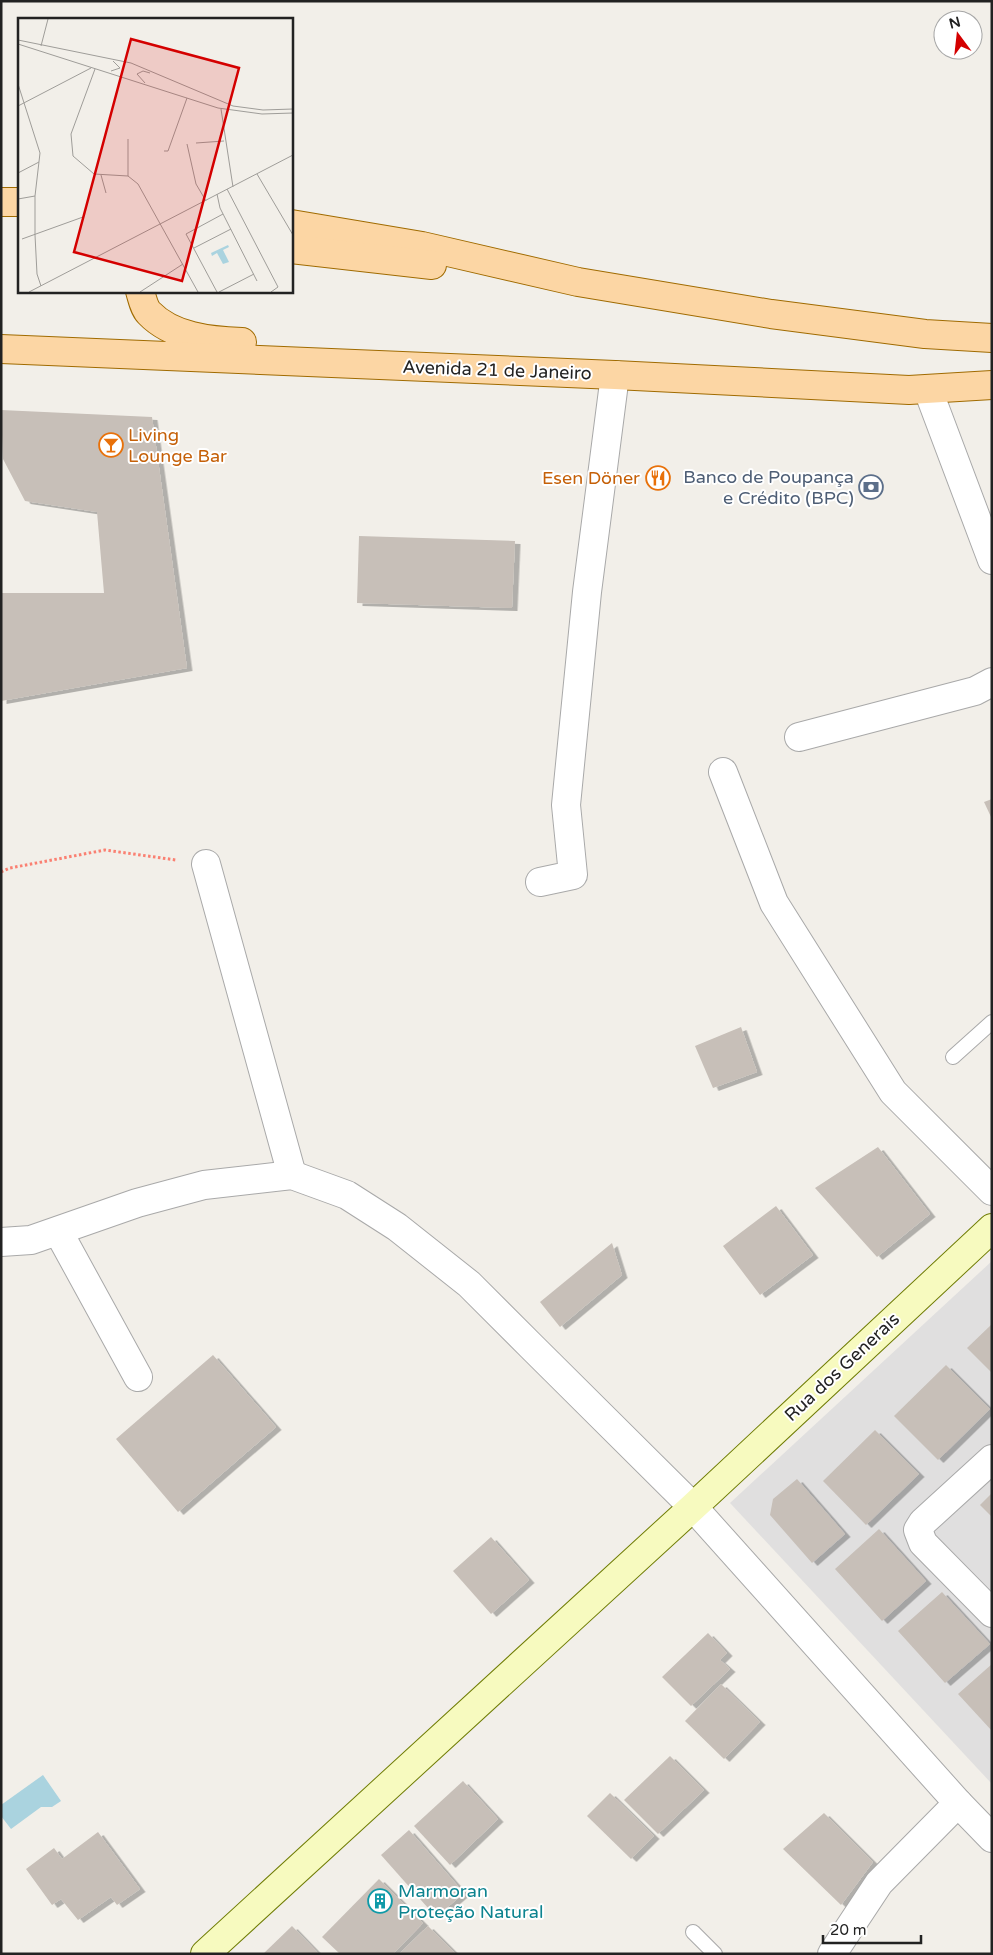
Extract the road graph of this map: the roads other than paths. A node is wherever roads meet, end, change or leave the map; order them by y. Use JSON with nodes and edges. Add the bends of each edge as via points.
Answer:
{"nodes":[{"id":1,"x":1,"y":202,"type":"edge"},
{"id":2,"x":18,"y":202,"type":"edge"},
{"id":3,"x":292,"y":224,"type":"edge"},
{"id":4,"x":292,"y":249,"type":"edge"},
{"id":5,"x":578,"y":282,"type":"junction"},
{"id":6,"x":140,"y":292,"type":"edge"},
{"id":7,"x":992,"y":338,"type":"edge"},
{"id":8,"x":1,"y":349,"type":"edge"},
{"id":9,"x":572,"y":373,"type":"junction"},
{"id":10,"x":615,"y":374,"type":"junction"},
{"id":11,"x":992,"y":385,"type":"edge"},
{"id":12,"x":928,"y":390,"type":"junction"},
{"id":13,"x":992,"y":560,"type":"edge"},
{"id":14,"x":992,"y":682,"type":"edge"},
{"id":15,"x":799,"y":737,"type":"dead end"},
{"id":16,"x":723,"y":772,"type":"dead end"},
{"id":17,"x":206,"y":864,"type":"road end"},
{"id":18,"x":540,"y":882,"type":"dead end"},
{"id":19,"x":992,"y":1022,"type":"edge"},
{"id":20,"x":954,"y":1057,"type":"dead end"},
{"id":21,"x":292,"y":1175,"type":"junction"},
{"id":22,"x":992,"y":1191,"type":"edge"},
{"id":23,"x":992,"y":1228,"type":"edge"},
{"id":24,"x":58,"y":1231,"type":"junction"},
{"id":25,"x":1,"y":1242,"type":"edge"},
{"id":26,"x":138,"y":1377,"type":"dead end"},
{"id":27,"x":992,"y":1459,"type":"edge"},
{"id":28,"x":693,"y":1507,"type":"junction"},
{"id":29,"x":992,"y":1613,"type":"edge"},
{"id":30,"x":958,"y":1803,"type":"junction"},
{"id":31,"x":992,"y":1838,"type":"edge"},
{"id":32,"x":693,"y":1932,"type":"dead end"},
{"id":33,"x":205,"y":1954,"type":"edge"},
{"id":34,"x":715,"y":1954,"type":"edge"},
{"id":35,"x":832,"y":1954,"type":"edge"}],
"edges":[{"from":1,"to":2,"type":"main road"},
{"from":3,"to":5,"type":"main road","via":[[422,246]]},
{"from":4,"to":5,"type":"main road"},
{"from":5,"to":7,"type":"main road","via":[[771,314],[925,334]]},
{"from":6,"to":9,"type":"main road","via":[[148,312],[171,329],[200,338]]},
{"from":8,"to":9,"type":"main road","name":"Avenida 21 de Janeiro"},
{"from":9,"to":10,"type":"main road","name":"Avenida 21 de Janeiro"},
{"from":10,"to":12,"type":"main road","name":"Avenida 21 de Janeiro"},
{"from":10,"to":18,"type":"street","via":[[587,592],[566,805],[573,875]]},
{"from":11,"to":12,"type":"main road","name":"Avenida 21 de Janeiro"},
{"from":12,"to":13,"type":"street"},
{"from":14,"to":15,"type":"street","via":[[975,691]]},
{"from":16,"to":22,"type":"street","via":[[774,903],[893,1092]]},
{"from":17,"to":21,"type":"street"},
{"from":19,"to":20,"type":"lane"},
{"from":21,"to":24,"type":"street","via":[[204,1184],[137,1202]]},
{"from":21,"to":28,"type":"street","via":[[347,1195],[397,1227],[469,1284]]},
{"from":23,"to":28,"type":"street","name":"Rua dos Generais"},
{"from":24,"to":25,"type":"street","via":[[31,1240]]},
{"from":24,"to":26,"type":"street"},
{"from":27,"to":29,"type":"street","via":[[918,1530],[923,1543]]},
{"from":28,"to":30,"type":"street"},
{"from":28,"to":33,"type":"street","name":"Rua dos Generais"},
{"from":30,"to":31,"type":"street"},
{"from":30,"to":35,"type":"street","via":[[880,1882]]},
{"from":32,"to":34,"type":"lane"}]}
